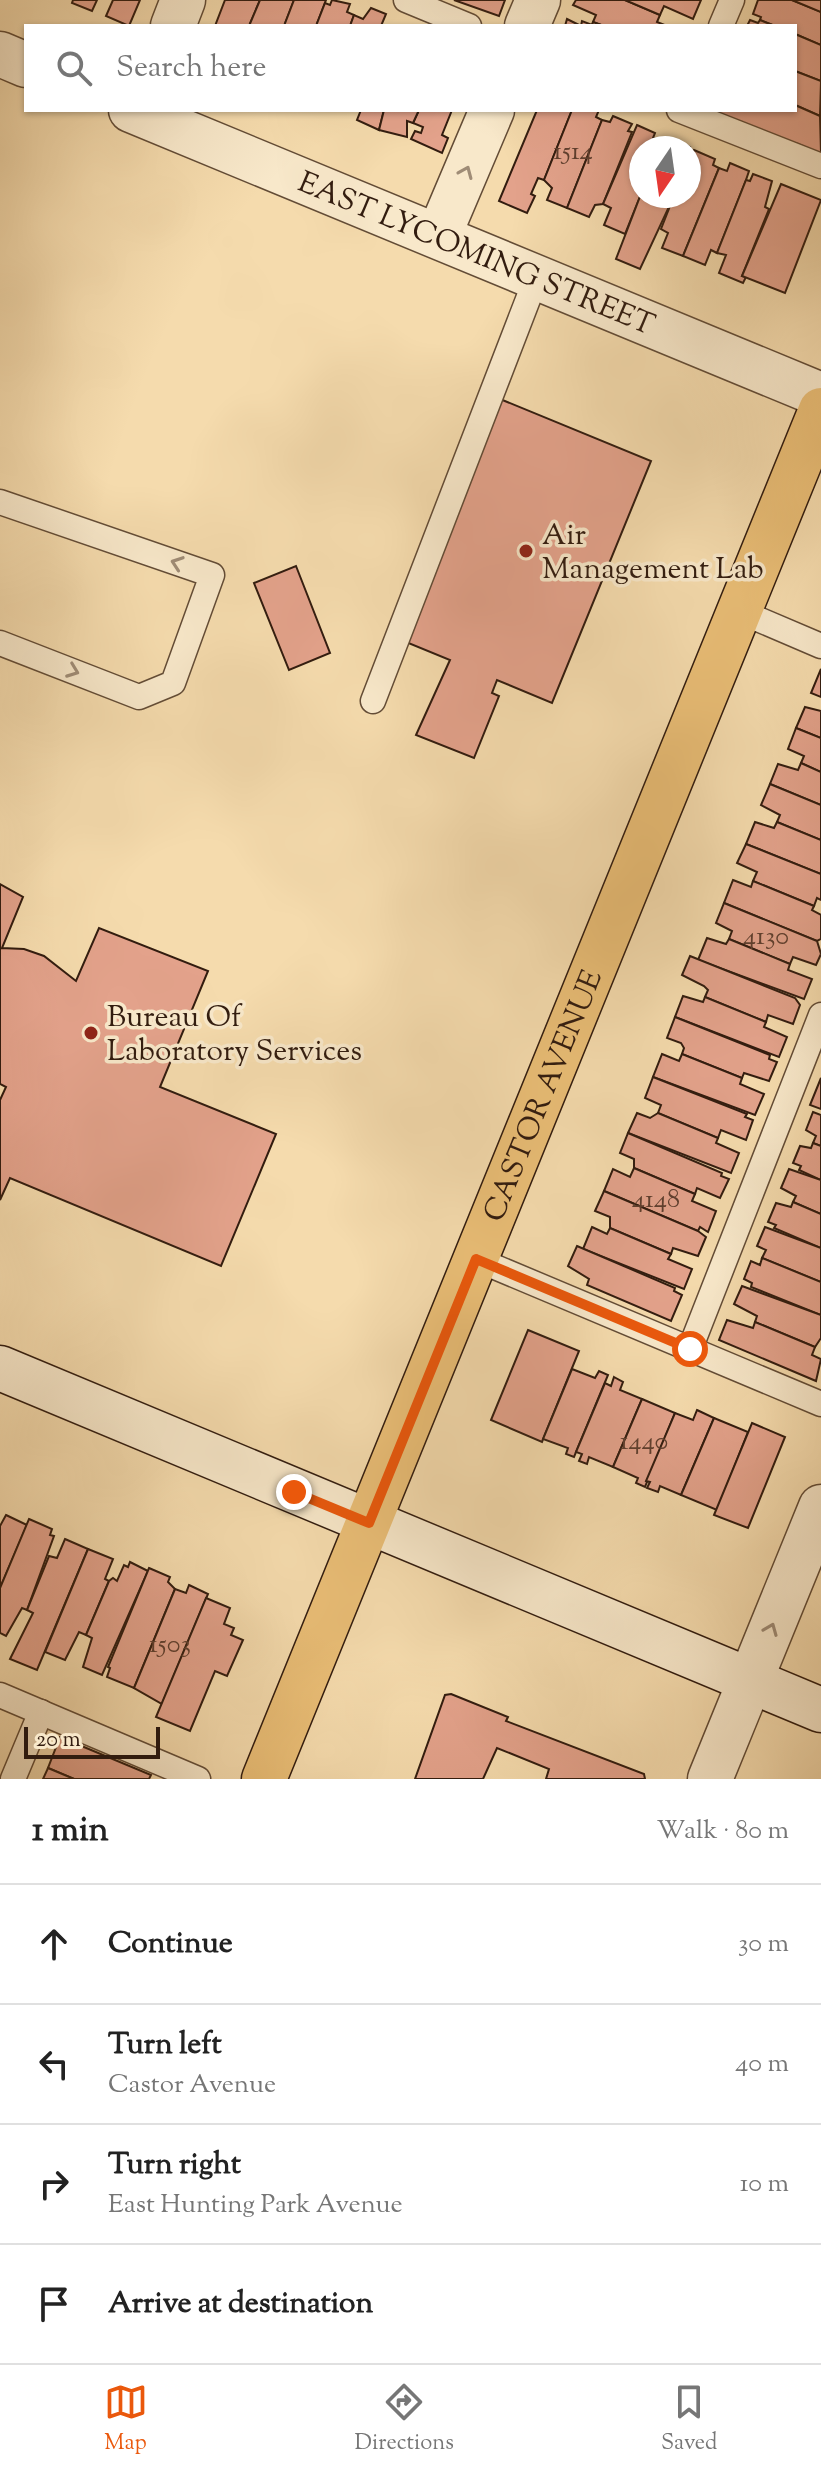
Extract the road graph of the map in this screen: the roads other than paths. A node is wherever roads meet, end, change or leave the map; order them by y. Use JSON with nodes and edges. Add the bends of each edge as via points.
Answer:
{"nodes":[{"id":1,"x":183,"y":0,"type":"edge"},
{"id":2,"x":406,"y":0,"type":"edge"},
{"id":3,"x":538,"y":0,"type":"edge"},
{"id":4,"x":732,"y":0,"type":"edge"},
{"id":5,"x":174,"y":24,"type":"edge"},
{"id":6,"x":464,"y":24,"type":"edge"},
{"id":7,"x":528,"y":24,"type":"edge"},
{"id":8,"x":722,"y":24,"type":"edge"},
{"id":9,"x":0,"y":54,"type":"edge"},
{"id":10,"x":24,"y":64,"type":"edge"},
{"id":11,"x":137,"y":112,"type":"edge"},
{"id":12,"x":491,"y":112,"type":"edge"},
{"id":13,"x":686,"y":112,"type":"edge"},
{"id":14,"x":821,"y":166,"type":"edge"},
{"id":15,"x":439,"y":235,"type":"junction"},
{"id":16,"x":537,"y":276,"type":"junction"},
{"id":17,"x":821,"y":395,"type":"edge"},
{"id":18,"x":821,"y":410,"type":"edge"},
{"id":19,"x":0,"y":502,"type":"edge"},
{"id":20,"x":739,"y":611,"type":"junction"},
{"id":21,"x":0,"y":643,"type":"edge"},
{"id":22,"x":821,"y":646,"type":"edge"},
{"id":23,"x":373,"y":701,"type":"dead end"},
{"id":24,"x":821,"y":1015,"type":"edge"},
{"id":25,"x":476,"y":1259,"type":"junction"},
{"id":26,"x":690,"y":1349,"type":"junction"},
{"id":27,"x":0,"y":1368,"type":"edge"},
{"id":28,"x":821,"y":1404,"type":"edge"},
{"id":29,"x":821,"y":1507,"type":"edge"},
{"id":30,"x":369,"y":1523,"type":"junction"},
{"id":31,"x":750,"y":1680,"type":"junction"},
{"id":32,"x":0,"y":1695,"type":"edge"},
{"id":33,"x":821,"y":1710,"type":"edge"},
{"id":34,"x":41,"y":1712,"type":"junction"},
{"id":35,"x":13,"y":1779,"type":"edge"},
{"id":36,"x":198,"y":1779,"type":"edge"},
{"id":37,"x":264,"y":1779,"type":"edge"},
{"id":38,"x":710,"y":1779,"type":"edge"}],
"edges":[{"from":1,"to":5,"type":"street"},
{"from":2,"to":6,"type":"lane"},
{"from":3,"to":7,"type":"street"},
{"from":4,"to":8,"type":"lane"},
{"from":9,"to":10,"type":"street"},
{"from":11,"to":15,"type":"street","name":"EAST LYCOMING STREET"},
{"from":15,"to":12,"type":"street","one_way":true},
{"from":13,"to":14,"type":"lane"},
{"from":15,"to":16,"type":"street","name":"EAST LYCOMING STREET"},
{"from":16,"to":17,"type":"street","name":"EAST LYCOMING STREET"},
{"from":16,"to":23,"type":"lane"},
{"from":18,"to":20,"type":"main road","name":"CASTOR AVENUE"},
{"from":21,"to":19,"type":"lane","one_way":true,"via":[[139,697],[173,683],[212,575]]},
{"from":20,"to":22,"type":"lane"},
{"from":20,"to":25,"type":"main road","name":"CASTOR AVENUE"},
{"from":24,"to":26,"type":"lane"},
{"from":25,"to":26,"type":"lane"},
{"from":25,"to":30,"type":"main road","name":"CASTOR AVENUE"},
{"from":26,"to":28,"type":"lane"},
{"from":27,"to":30,"type":"street"},
{"from":31,"to":29,"type":"street","one_way":true},
{"from":30,"to":31,"type":"street"},
{"from":30,"to":37,"type":"main road","name":"CASTOR AVENUE"},
{"from":31,"to":33,"type":"street"},
{"from":31,"to":38,"type":"street"},
{"from":32,"to":34,"type":"lane"},
{"from":34,"to":35,"type":"lane"},
{"from":34,"to":36,"type":"lane"}]}
